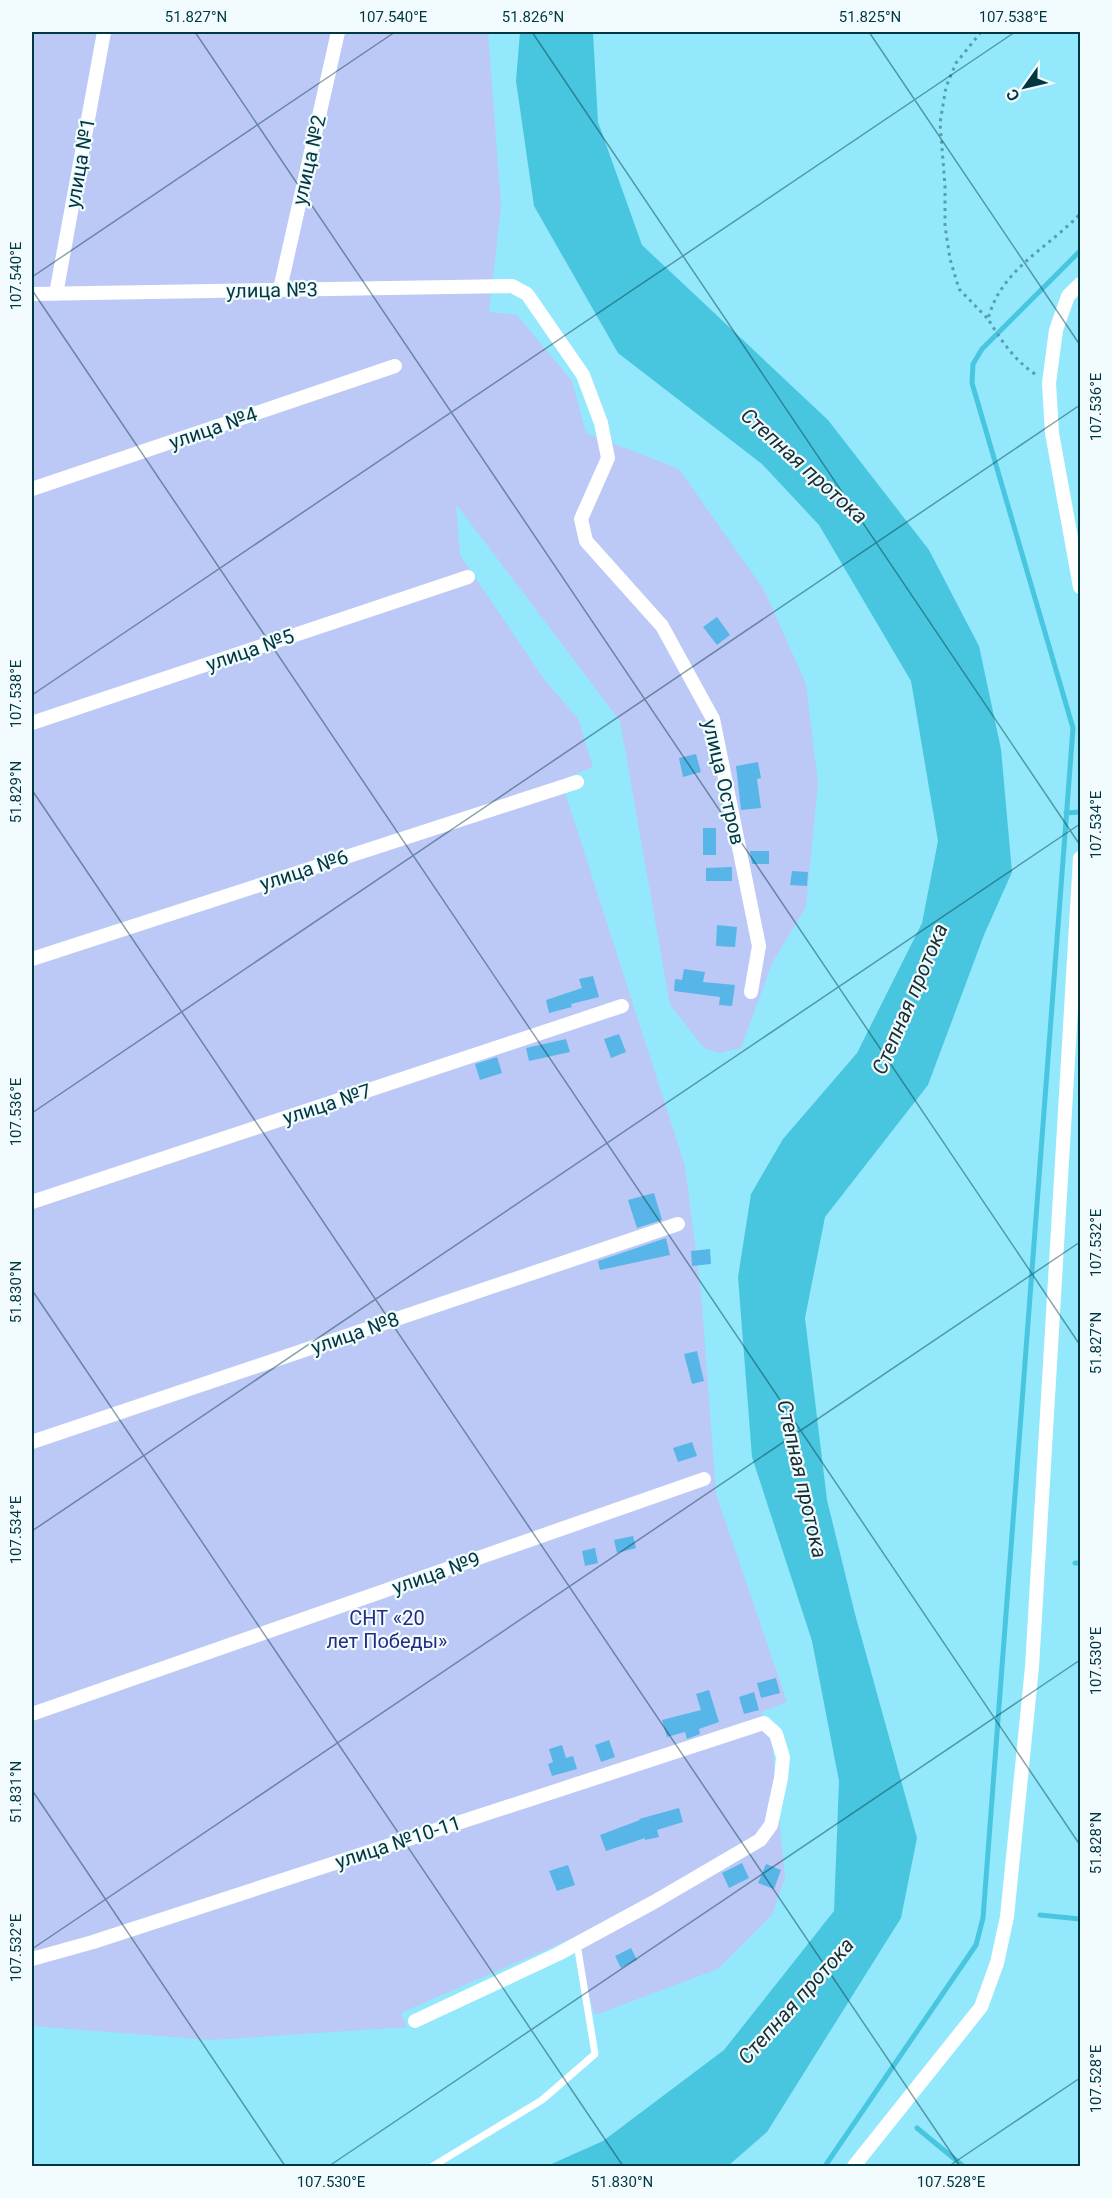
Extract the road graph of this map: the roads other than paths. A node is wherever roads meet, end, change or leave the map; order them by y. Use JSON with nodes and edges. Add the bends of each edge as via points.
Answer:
{"nodes":[{"id":1,"x":104,"y":32,"type":"edge"},
{"id":2,"x":338,"y":32,"type":"edge"},
{"id":3,"x":1080,"y":284,"type":"edge"},
{"id":4,"x":512,"y":286,"type":"joint"},
{"id":5,"x":280,"y":289,"type":"junction"},
{"id":6,"x":32,"y":294,"type":"edge"},
{"id":7,"x":56,"y":294,"type":"junction"},
{"id":8,"x":395,"y":366,"type":"dead end"},
{"id":9,"x":32,"y":489,"type":"edge"},
{"id":10,"x":468,"y":577,"type":"dead end"},
{"id":11,"x":1080,"y":587,"type":"edge"},
{"id":12,"x":32,"y":723,"type":"edge"},
{"id":13,"x":577,"y":782,"type":"dead end"},
{"id":14,"x":1080,"y":858,"type":"edge"},
{"id":15,"x":32,"y":959,"type":"edge"},
{"id":16,"x":751,"y":992,"type":"dead end"},
{"id":17,"x":621,"y":1006,"type":"dead end"},
{"id":18,"x":32,"y":1202,"type":"edge"},
{"id":19,"x":678,"y":1224,"type":"dead end"},
{"id":20,"x":32,"y":1442,"type":"edge"},
{"id":21,"x":704,"y":1479,"type":"dead end"},
{"id":22,"x":32,"y":1714,"type":"edge"},
{"id":23,"x":577,"y":1944,"type":"junction"},
{"id":24,"x":32,"y":1959,"type":"edge"},
{"id":25,"x":416,"y":2021,"type":"dead end"},
{"id":26,"x":433,"y":2166,"type":"edge"},
{"id":27,"x":854,"y":2166,"type":"edge"}],
"edges":[{"from":1,"to":7,"type":"street","name":"улица №1"},
{"from":2,"to":5,"type":"street","name":"улица №2"},
{"from":3,"to":11,"type":"street","via":[[1068,296],[1056,330],[1049,383],[1052,433]]},
{"from":4,"to":5,"type":"street","name":"улица №3"},
{"from":4,"to":16,"type":"street","name":"улица Остров","via":[[528,294],[583,375],[601,423],[608,458],[581,519],[586,541],[662,626],[713,719],[759,946]]},
{"from":5,"to":7,"type":"street","name":"улица №3"},
{"from":6,"to":7,"type":"street","name":"улица №3"},
{"from":8,"to":9,"type":"street","name":"улица №4"},
{"from":10,"to":12,"type":"street","name":"улица №5"},
{"from":13,"to":15,"type":"street","name":"улица №6"},
{"from":14,"to":27,"type":"street","via":[[1032,1668],[1006,1917],[997,1963],[981,2007]]},
{"from":17,"to":18,"type":"street","name":"улица №7"},
{"from":19,"to":20,"type":"street","name":"улица №8"},
{"from":21,"to":22,"type":"street","name":"улица №9"},
{"from":23,"to":24,"type":"street","name":"улица №10-11","via":[[760,1840],[771,1825],[783,1757],[776,1734],[764,1723]]},
{"from":23,"to":25,"type":"street"},
{"from":23,"to":26,"type":"lane","via":[[595,2054],[542,2100]]}]}
